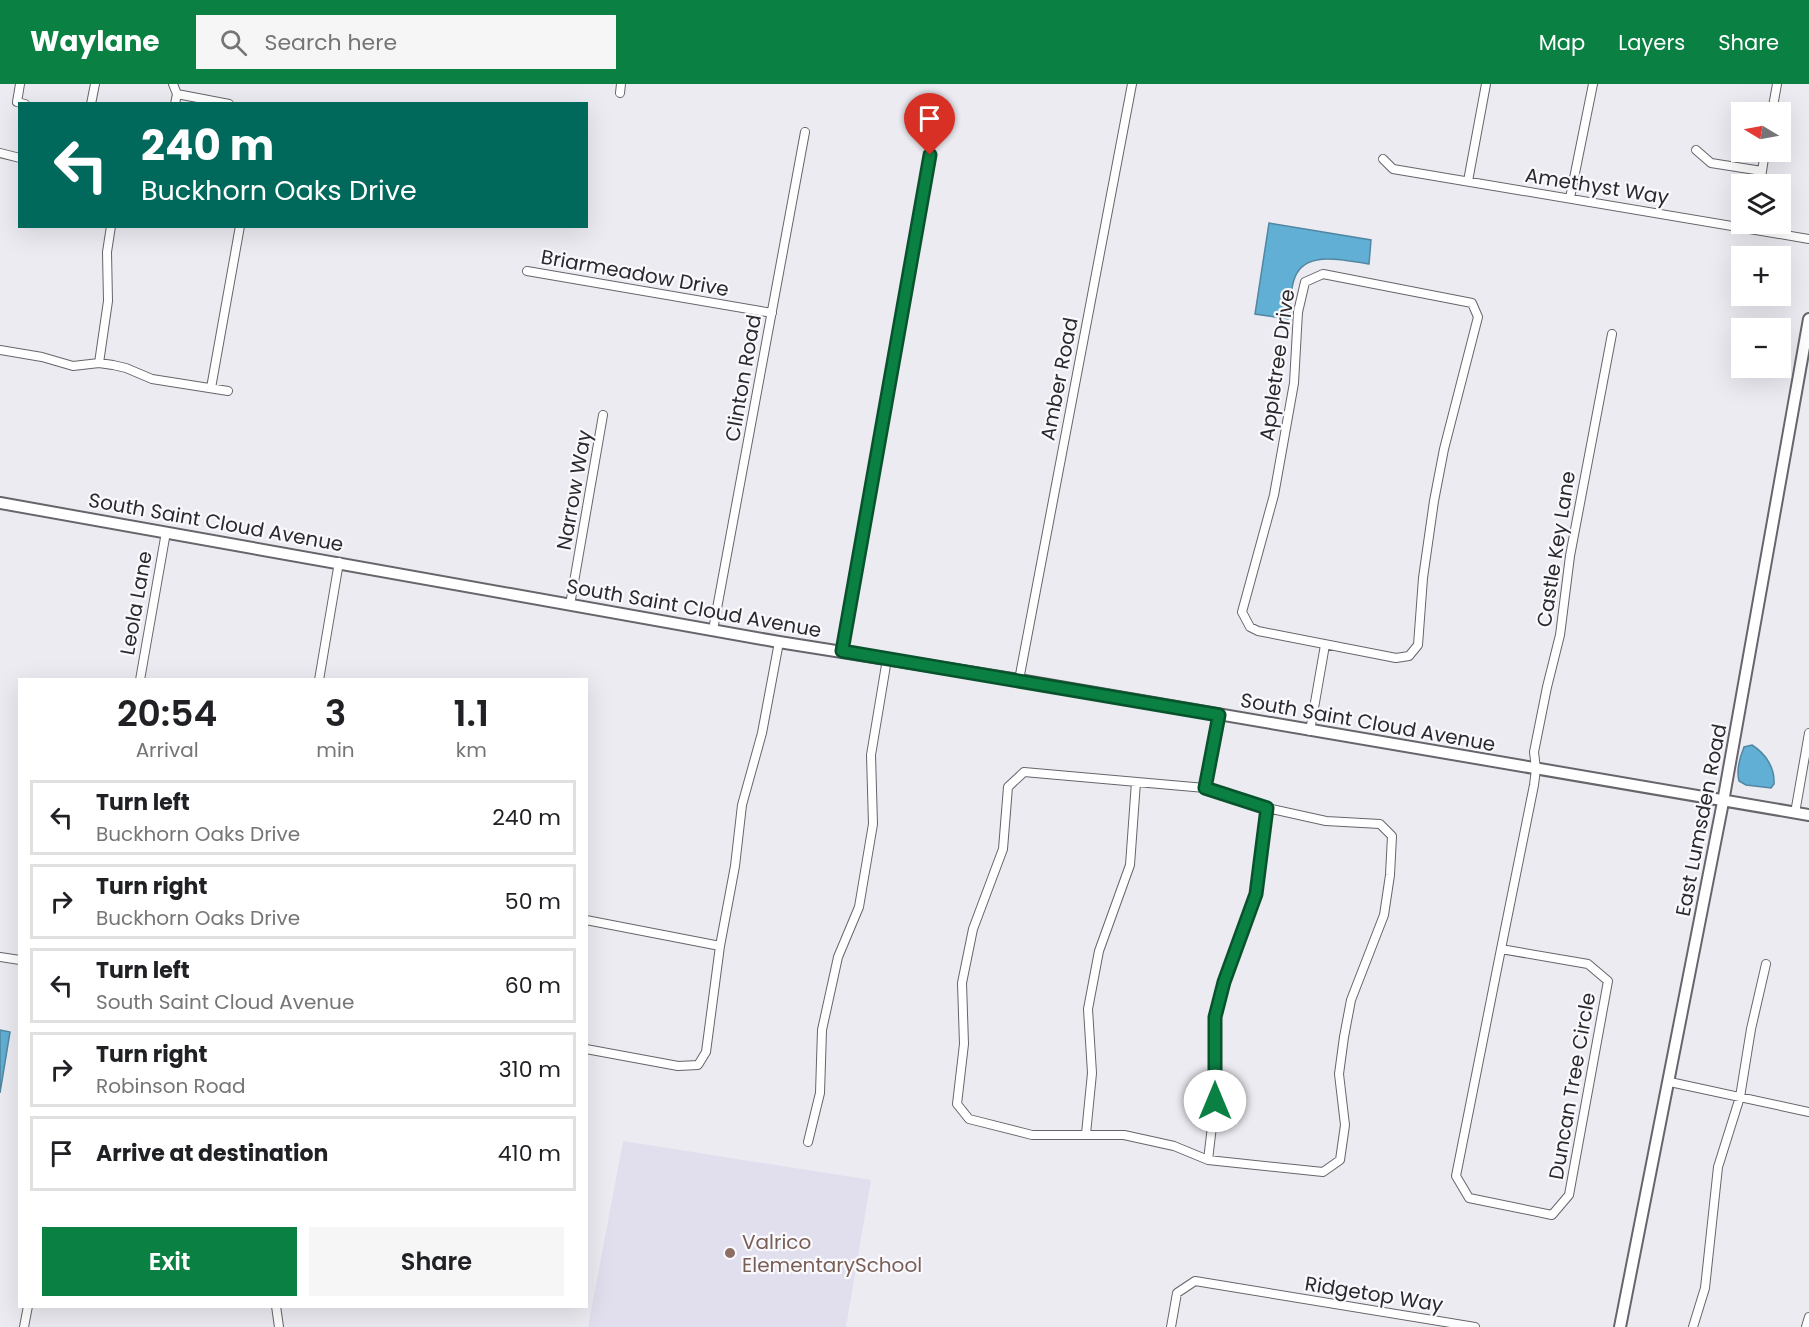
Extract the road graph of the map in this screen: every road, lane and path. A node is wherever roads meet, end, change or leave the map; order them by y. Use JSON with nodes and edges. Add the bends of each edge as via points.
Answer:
{"nodes":[{"id":1,"x":20,"y":84,"type":"edge"},
{"id":2,"x":95,"y":84,"type":"edge"},
{"id":3,"x":173,"y":84,"type":"edge"},
{"id":4,"x":1132,"y":84,"type":"edge"},
{"id":5,"x":1486,"y":84,"type":"edge"},
{"id":6,"x":1593,"y":84,"type":"edge"},
{"id":7,"x":1777,"y":84,"type":"edge"},
{"id":8,"x":177,"y":94,"type":"junction"},
{"id":9,"x":18,"y":102,"type":"edge"},
{"id":10,"x":91,"y":102,"type":"edge"},
{"id":11,"x":175,"y":102,"type":"edge"},
{"id":12,"x":219,"y":102,"type":"edge"},
{"id":13,"x":1774,"y":102,"type":"edge"},
{"id":14,"x":805,"y":132,"type":"dead end"},
{"id":15,"x":1696,"y":150,"type":"dead end"},
{"id":16,"x":0,"y":153,"type":"edge"},
{"id":17,"x":930,"y":155,"type":"dead end"},
{"id":18,"x":18,"y":158,"type":"edge"},
{"id":19,"x":1383,"y":159,"type":"dead end"},
{"id":20,"x":1764,"y":162,"type":"edge"},
{"id":21,"x":1762,"y":171,"type":"junction"},
{"id":22,"x":1762,"y":174,"type":"edge"},
{"id":23,"x":1468,"y":181,"type":"junction"},
{"id":24,"x":1570,"y":198,"type":"junction"},
{"id":25,"x":1731,"y":222,"type":"edge"},
{"id":26,"x":111,"y":228,"type":"edge"},
{"id":27,"x":240,"y":228,"type":"edge"},
{"id":28,"x":1791,"y":234,"type":"edge"},
{"id":29,"x":1809,"y":238,"type":"edge"},
{"id":30,"x":527,"y":272,"type":"dead end"},
{"id":31,"x":772,"y":313,"type":"junction"},
{"id":32,"x":1809,"y":318,"type":"edge"},
{"id":33,"x":1612,"y":334,"type":"dead end"},
{"id":34,"x":0,"y":350,"type":"edge"},
{"id":35,"x":99,"y":363,"type":"junction"},
{"id":36,"x":211,"y":388,"type":"junction"},
{"id":37,"x":228,"y":391,"type":"dead end"},
{"id":38,"x":603,"y":415,"type":"dead end"},
{"id":39,"x":0,"y":503,"type":"edge"},
{"id":40,"x":166,"y":532,"type":"junction"},
{"id":41,"x":339,"y":562,"type":"junction"},
{"id":42,"x":570,"y":605,"type":"junction"},
{"id":43,"x":713,"y":630,"type":"junction"},
{"id":44,"x":779,"y":642,"type":"junction"},
{"id":45,"x":1325,"y":645,"type":"junction"},
{"id":46,"x":842,"y":651,"type":"junction"},
{"id":47,"x":887,"y":659,"type":"junction"},
{"id":48,"x":140,"y":678,"type":"edge"},
{"id":49,"x":319,"y":678,"type":"edge"},
{"id":50,"x":1019,"y":680,"type":"junction"},
{"id":51,"x":1219,"y":715,"type":"junction"},
{"id":52,"x":1310,"y":730,"type":"junction"},
{"id":53,"x":1809,"y":733,"type":"edge"},
{"id":54,"x":1536,"y":769,"type":"junction"},
{"id":55,"x":1136,"y":782,"type":"junction"},
{"id":56,"x":1205,"y":788,"type":"junction"},
{"id":57,"x":1723,"y":802,"type":"junction"},
{"id":58,"x":1267,"y":808,"type":"junction"},
{"id":59,"x":1795,"y":813,"type":"junction"},
{"id":60,"x":1809,"y":815,"type":"edge"},
{"id":61,"x":588,"y":920,"type":"edge"},
{"id":62,"x":720,"y":946,"type":"junction"},
{"id":63,"x":1501,"y":949,"type":"junction"},
{"id":64,"x":0,"y":957,"type":"edge"},
{"id":65,"x":18,"y":960,"type":"edge"},
{"id":66,"x":1766,"y":964,"type":"dead end"},
{"id":67,"x":588,"y":1048,"type":"edge"},
{"id":68,"x":1670,"y":1082,"type":"junction"},
{"id":69,"x":1740,"y":1096,"type":"junction"},
{"id":70,"x":1809,"y":1112,"type":"edge"},
{"id":71,"x":1086,"y":1134,"type":"junction"},
{"id":72,"x":808,"y":1142,"type":"dead end"},
{"id":73,"x":1208,"y":1160,"type":"junction"},
{"id":74,"x":28,"y":1308,"type":"edge"},
{"id":75,"x":276,"y":1308,"type":"edge"},
{"id":76,"x":1809,"y":1317,"type":"edge"},
{"id":77,"x":24,"y":1327,"type":"edge"},
{"id":78,"x":279,"y":1327,"type":"edge"},
{"id":79,"x":1171,"y":1327,"type":"edge"},
{"id":80,"x":1475,"y":1327,"type":"edge"},
{"id":81,"x":1620,"y":1327,"type":"edge"},
{"id":82,"x":1693,"y":1327,"type":"edge"},
{"id":83,"x":1806,"y":1327,"type":"edge"}],
"edges":[{"from":1,"to":9,"type":"street"},
{"from":2,"to":10,"type":"street"},
{"from":3,"to":8,"type":"street"},
{"from":4,"to":50,"type":"street","name":"Amber Road"},
{"from":5,"to":23,"type":"street"},
{"from":6,"to":24,"type":"street"},
{"from":7,"to":13,"type":"street"},
{"from":8,"to":11,"type":"street"},
{"from":8,"to":12,"type":"street"},
{"from":14,"to":31,"type":"street","name":"Clinton Road"},
{"from":15,"to":21,"type":"street","via":[[1711,163]]},
{"from":16,"to":18,"type":"street"},
{"from":17,"to":46,"type":"street"},
{"from":19,"to":23,"type":"street","name":"Amethyst Way","via":[[1393,169]]},
{"from":20,"to":21,"type":"street"},
{"from":21,"to":22,"type":"street"},
{"from":23,"to":24,"type":"street","name":"Amethyst Way"},
{"from":24,"to":25,"type":"street","name":"Amethyst Way"},
{"from":26,"to":35,"type":"street","via":[[108,301]]},
{"from":27,"to":36,"type":"street"},
{"from":28,"to":29,"type":"street","name":"Amethyst Way"},
{"from":30,"to":31,"type":"street","name":"Briarmeadow Drive"},
{"from":31,"to":43,"type":"street","name":"Clinton Road"},
{"from":32,"to":57,"type":"street","name":"East Lumsden Road"},
{"from":33,"to":54,"type":"street","name":"Castle Key Lane","via":[[1570,556],[1560,635],[1534,752]]},
{"from":34,"to":35,"type":"street","via":[[73,366]]},
{"from":35,"to":36,"type":"street","via":[[126,368],[152,379]]},
{"from":36,"to":37,"type":"street"},
{"from":38,"to":42,"type":"street","name":"Narrow Way"},
{"from":39,"to":40,"type":"street","name":"South Saint Cloud Avenue"},
{"from":40,"to":41,"type":"street","name":"South Saint Cloud Avenue"},
{"from":40,"to":48,"type":"street","name":"Leola Lane"},
{"from":41,"to":42,"type":"street","name":"South Saint Cloud Avenue"},
{"from":41,"to":49,"type":"street"},
{"from":42,"to":43,"type":"street","name":"South Saint Cloud Avenue"},
{"from":43,"to":44,"type":"street","name":"South Saint Cloud Avenue"},
{"from":44,"to":46,"type":"street","name":"South Saint Cloud Avenue"},
{"from":44,"to":62,"type":"street","via":[[762,733],[742,805]]},
{"from":45,"to":45,"type":"street","name":"Appletree Drive","via":[[1258,631],[1250,627],[1242,612],[1274,495],[1294,382],[1298,312],[1305,282],[1323,274],[1472,303],[1478,317],[1434,501],[1418,645],[1409,656],[1396,658]]},
{"from":45,"to":52,"type":"street"},
{"from":46,"to":47,"type":"street","name":"South Saint Cloud Avenue"},
{"from":47,"to":50,"type":"street","name":"South Saint Cloud Avenue"},
{"from":47,"to":72,"type":"street","via":[[871,755],[873,824],[859,908],[838,957],[822,1030],[820,1093]]},
{"from":50,"to":51,"type":"street","name":"South Saint Cloud Avenue"},
{"from":51,"to":52,"type":"street","name":"South Saint Cloud Avenue"},
{"from":51,"to":56,"type":"street"},
{"from":52,"to":54,"type":"street","name":"South Saint Cloud Avenue"},
{"from":53,"to":59,"type":"street"},
{"from":54,"to":57,"type":"street","name":"South Saint Cloud Avenue"},
{"from":54,"to":63,"type":"street","name":"Duncan Tree Circle"},
{"from":55,"to":56,"type":"street"},
{"from":55,"to":71,"type":"street","via":[[1130,865],[1099,951],[1088,1009],[1092,1073]]},
{"from":55,"to":71,"type":"street","via":[[1024,772],[1008,787],[1003,849],[973,929],[962,983],[964,1044],[957,1104],[969,1119],[1032,1136]]},
{"from":56,"to":58,"type":"street"},
{"from":57,"to":59,"type":"street","name":"South Saint Cloud Avenue"},
{"from":57,"to":68,"type":"street","name":"East Lumsden Road"},
{"from":58,"to":73,"type":"street","via":[[1256,894],[1215,1017],[1215,1101]]},
{"from":58,"to":73,"type":"street","via":[[1326,821],[1380,824],[1392,836],[1384,915],[1351,1000],[1344,1037],[1339,1074],[1345,1125],[1340,1160],[1323,1172]]},
{"from":59,"to":60,"type":"street","name":"South Saint Cloud Avenue"},
{"from":61,"to":62,"type":"street"},
{"from":62,"to":67,"type":"street","via":[[706,1052],[698,1065],[678,1066]]},
{"from":63,"to":63,"type":"street","name":"Duncan Tree Circle","via":[[1456,1176],[1469,1198],[1552,1215],[1569,1195],[1608,981],[1587,964]]},
{"from":64,"to":65,"type":"street"},
{"from":66,"to":69,"type":"street"},
{"from":68,"to":69,"type":"street"},
{"from":68,"to":81,"type":"street","name":"East Lumsden Road"},
{"from":69,"to":70,"type":"street"},
{"from":69,"to":82,"type":"street","via":[[1718,1167],[1705,1288]]},
{"from":71,"to":73,"type":"street","via":[[1124,1135],[1174,1146]]},
{"from":74,"to":77,"type":"street"},
{"from":75,"to":78,"type":"street"},
{"from":76,"to":83,"type":"street"},
{"from":79,"to":80,"type":"street","name":"Ridgetop Way","via":[[1177,1293],[1196,1281]]}]}
